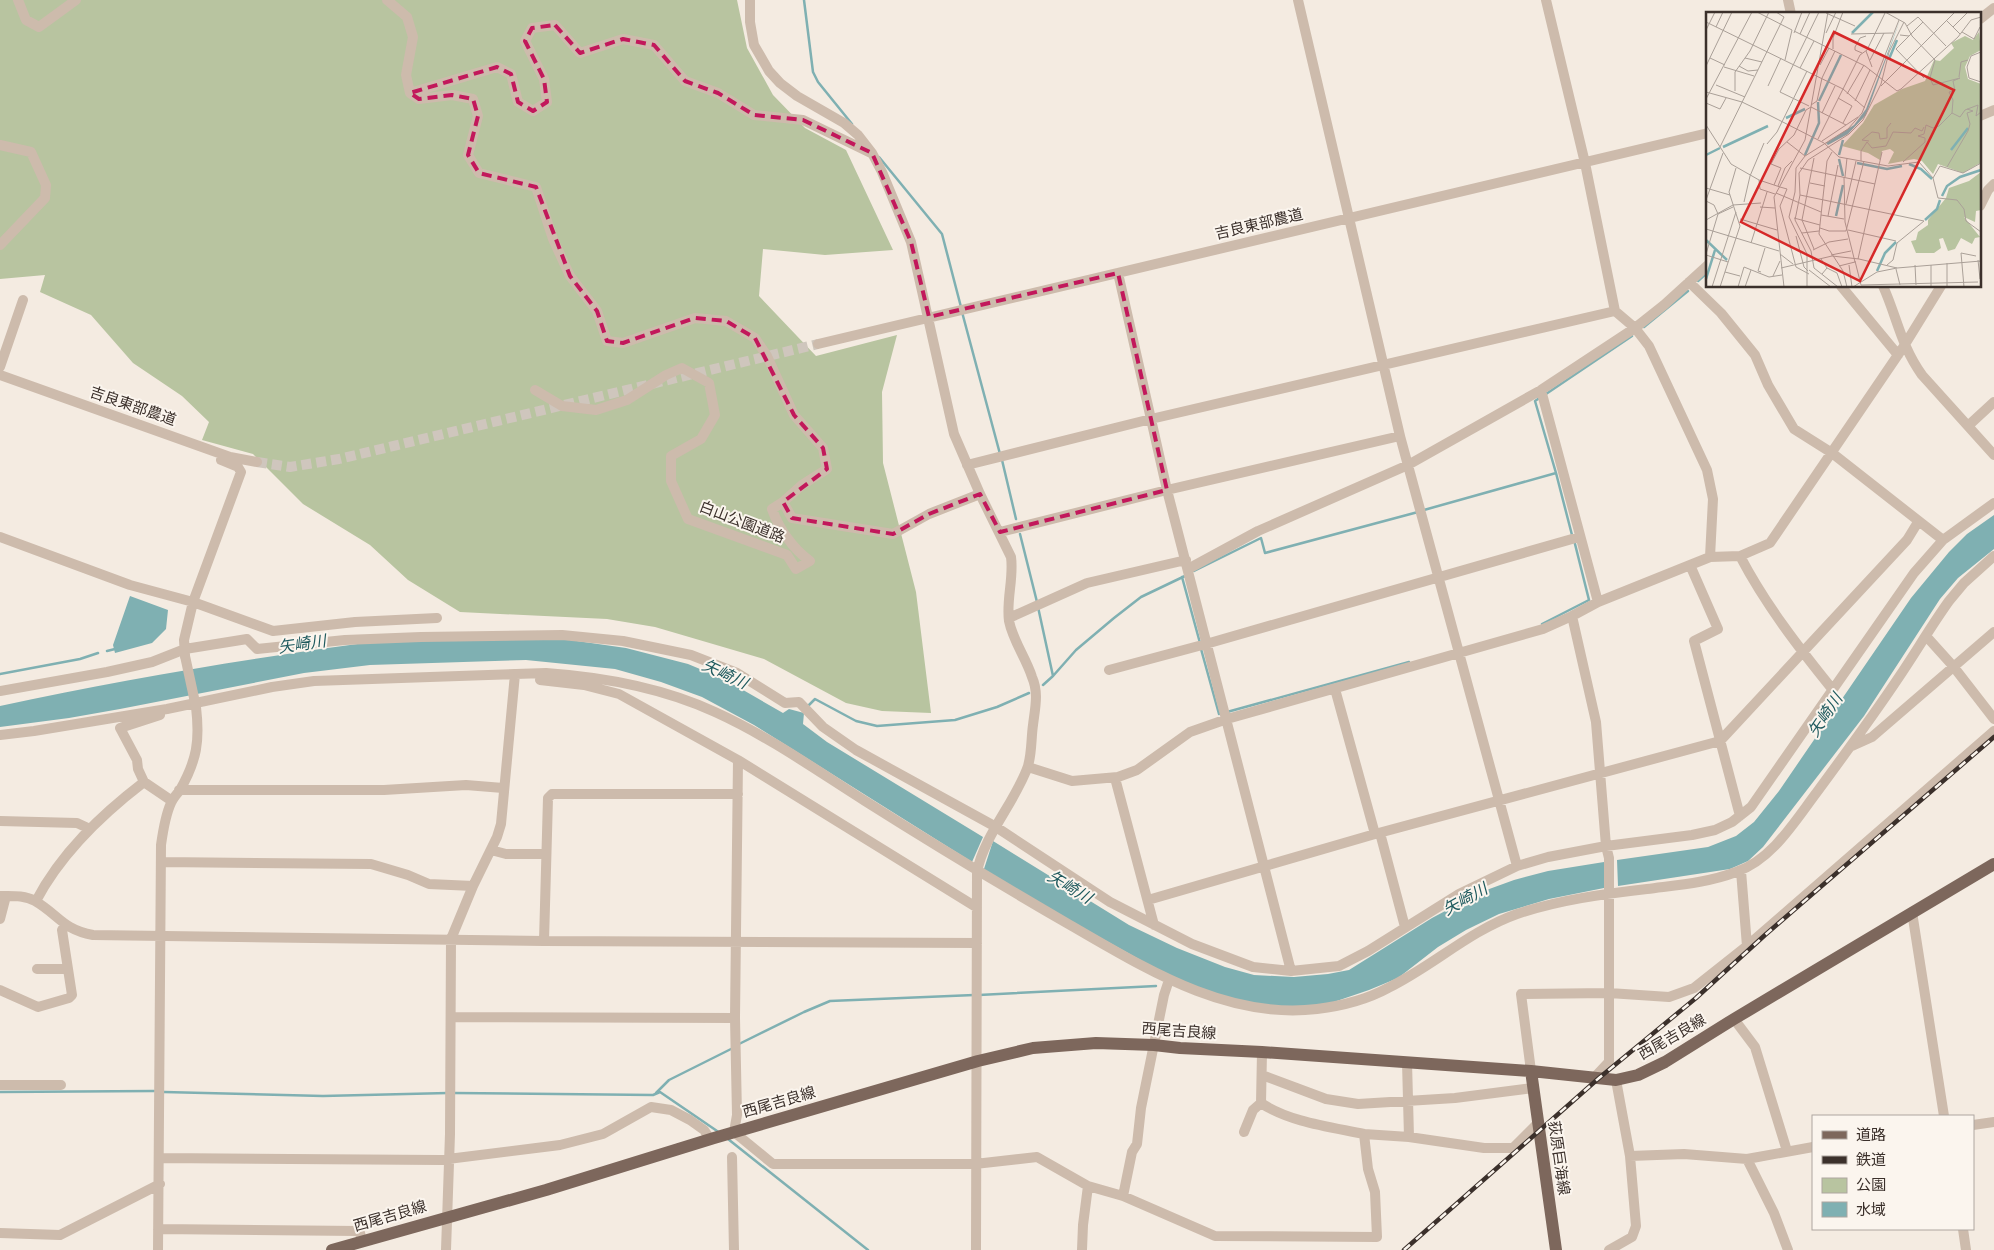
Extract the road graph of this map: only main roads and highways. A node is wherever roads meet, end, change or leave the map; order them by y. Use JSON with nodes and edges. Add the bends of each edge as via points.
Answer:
{"nodes":[{"id":1,"x":1994,"y":864,"type":"edge"},
{"id":2,"x":1532,"y":1071,"type":"junction"},
{"id":3,"x":332,"y":1250,"type":"edge"},
{"id":4,"x":1556,"y":1250,"type":"edge"}],
"edges":[{"from":1,"to":2,"type":"main road","name":"西尾吉良線","via":[[1665,1062],[1638,1075],[1616,1080]]},
{"from":2,"to":3,"type":"main road","name":"西尾吉良線","via":[[1154,1045],[1096,1043],[1042,1047],[978,1061]]},
{"from":2,"to":4,"type":"main road","name":"荻原巨海線"}]}
